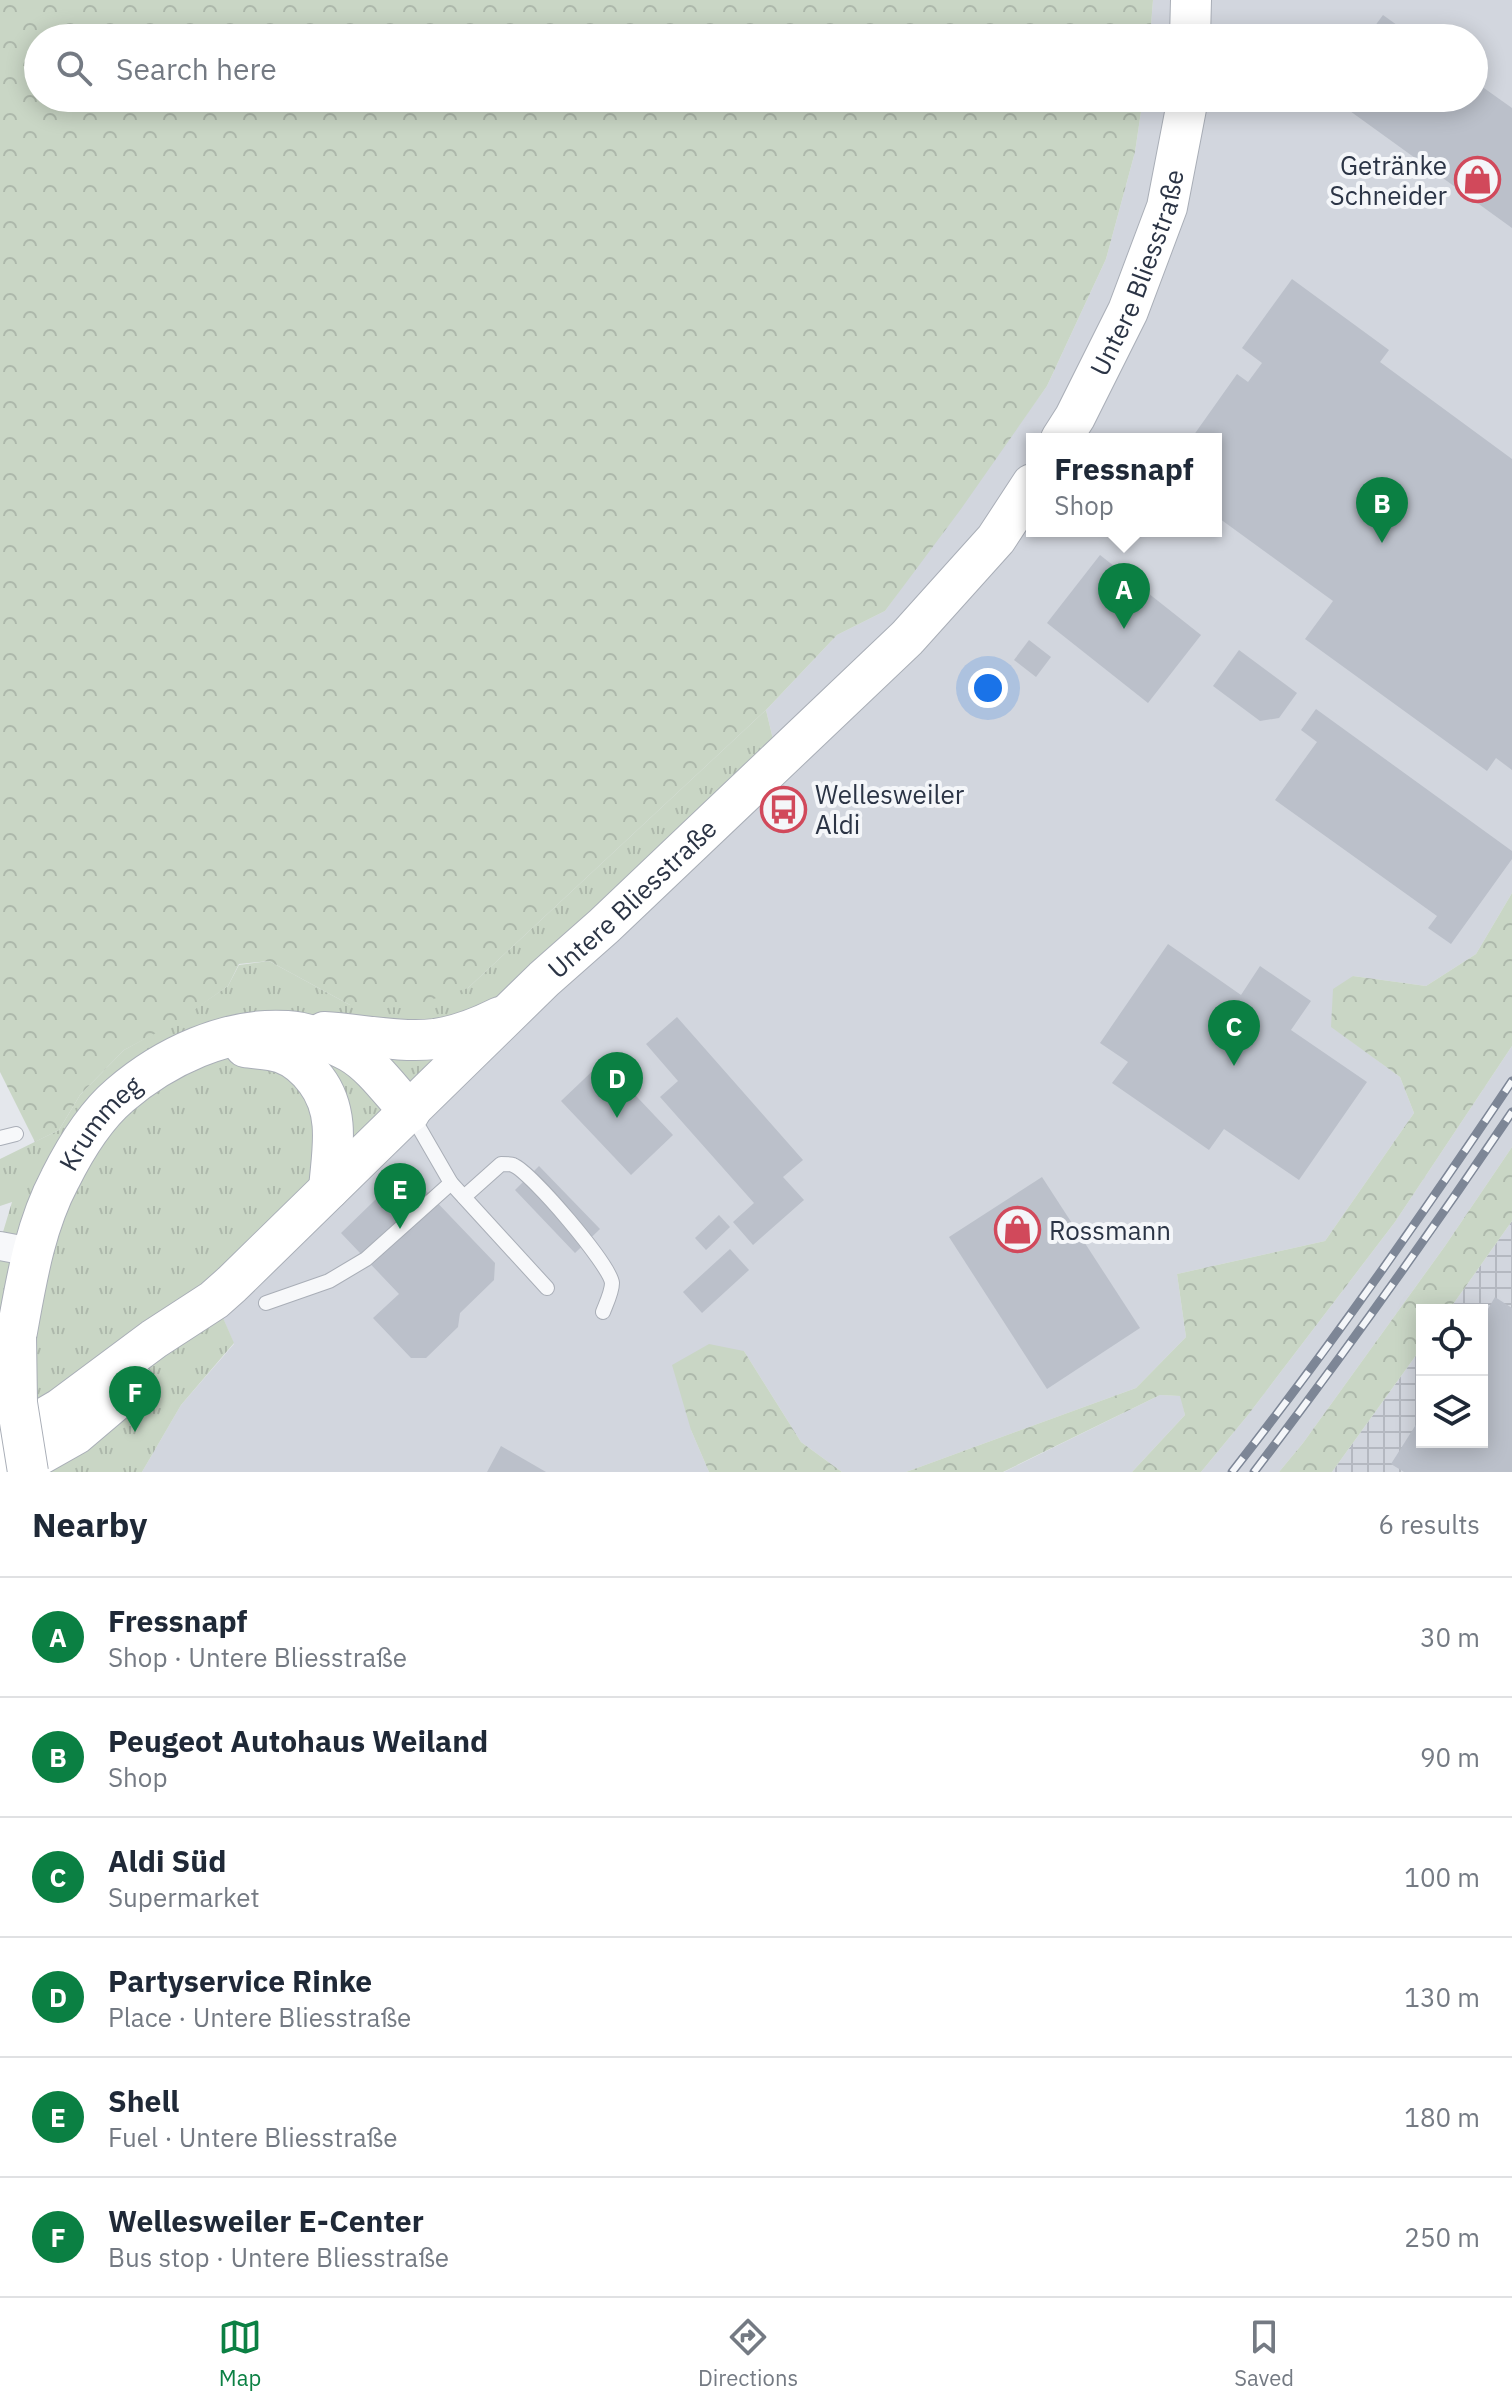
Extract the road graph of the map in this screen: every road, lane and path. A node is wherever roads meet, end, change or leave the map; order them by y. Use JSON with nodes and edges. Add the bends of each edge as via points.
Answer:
{"nodes":[{"id":1,"x":1191,"y":0,"type":"edge"},
{"id":2,"x":1190,"y":24,"type":"edge"},
{"id":3,"x":1185,"y":112,"type":"edge"},
{"id":4,"x":1065,"y":433,"type":"edge"},
{"id":5,"x":1026,"y":493,"type":"edge"},
{"id":6,"x":511,"y":1012,"type":"junction"},
{"id":7,"x":287,"y":1031,"type":"junction"},
{"id":8,"x":193,"y":1049,"type":"junction"},
{"id":9,"x":410,"y":1112,"type":"junction"},
{"id":10,"x":16,"y":1134,"type":"dead end"},
{"id":11,"x":0,"y":1138,"type":"edge"},
{"id":12,"x":451,"y":1183,"type":"junction"},
{"id":13,"x":329,"y":1189,"type":"junction"},
{"id":14,"x":464,"y":1197,"type":"junction"},
{"id":15,"x":16,"y":1249,"type":"edge"},
{"id":16,"x":547,"y":1288,"type":"dead end"},
{"id":17,"x":214,"y":1300,"type":"junction"},
{"id":18,"x":266,"y":1303,"type":"dead end"},
{"id":19,"x":603,"y":1312,"type":"dead end"},
{"id":20,"x":0,"y":1444,"type":"edge"},
{"id":21,"x":9,"y":1472,"type":"edge"},
{"id":22,"x":28,"y":1472,"type":"edge"}],
"edges":[{"from":1,"to":2,"type":"main road"},
{"from":3,"to":4,"type":"main road","name":"Untere Bliesstraße","via":[[1167,207],[1128,311]]},
{"from":5,"to":6,"type":"main road","name":"Untere Bliesstraße","via":[[996,539],[907,638]]},
{"from":6,"to":7,"type":"main road","via":[[437,1039]]},
{"from":6,"to":9,"type":"main road","name":"Untere Bliesstraße"},
{"from":7,"to":8,"type":"main road","name":"Krummeg","via":[[236,1035]]},
{"from":7,"to":9,"type":"main road","name":"Krummeg","via":[[353,1054]]},
{"from":8,"to":13,"type":"main road","via":[[245,1047],[282,1053],[306,1067],[331,1108]]},
{"from":8,"to":15,"type":"main road","name":"Krummeg","via":[[119,1096],[85,1135]]},
{"from":9,"to":12,"type":"lane"},
{"from":9,"to":13,"type":"main road","name":"Untere Bliesstraße"},
{"from":10,"to":11,"type":"lane"},
{"from":12,"to":14,"type":"lane"},
{"from":12,"to":18,"type":"lane","via":[[366,1259],[329,1281]]},
{"from":13,"to":17,"type":"main road","name":"Untere Bliesstraße"},
{"from":14,"to":16,"type":"lane"},
{"from":14,"to":19,"type":"lane","via":[[501,1164],[512,1164],[529,1176],[609,1273],[612,1285]]},
{"from":15,"to":22,"type":"main road","name":"Krummeg","bridge":true,"via":[[17,1403]]},
{"from":17,"to":20,"type":"main road","name":"Untere Bliesstraße","via":[[60,1409]]},
{"from":17,"to":21,"type":"main road","name":"Untere Bliesstraße","via":[[174,1351],[76,1434]]}]}
